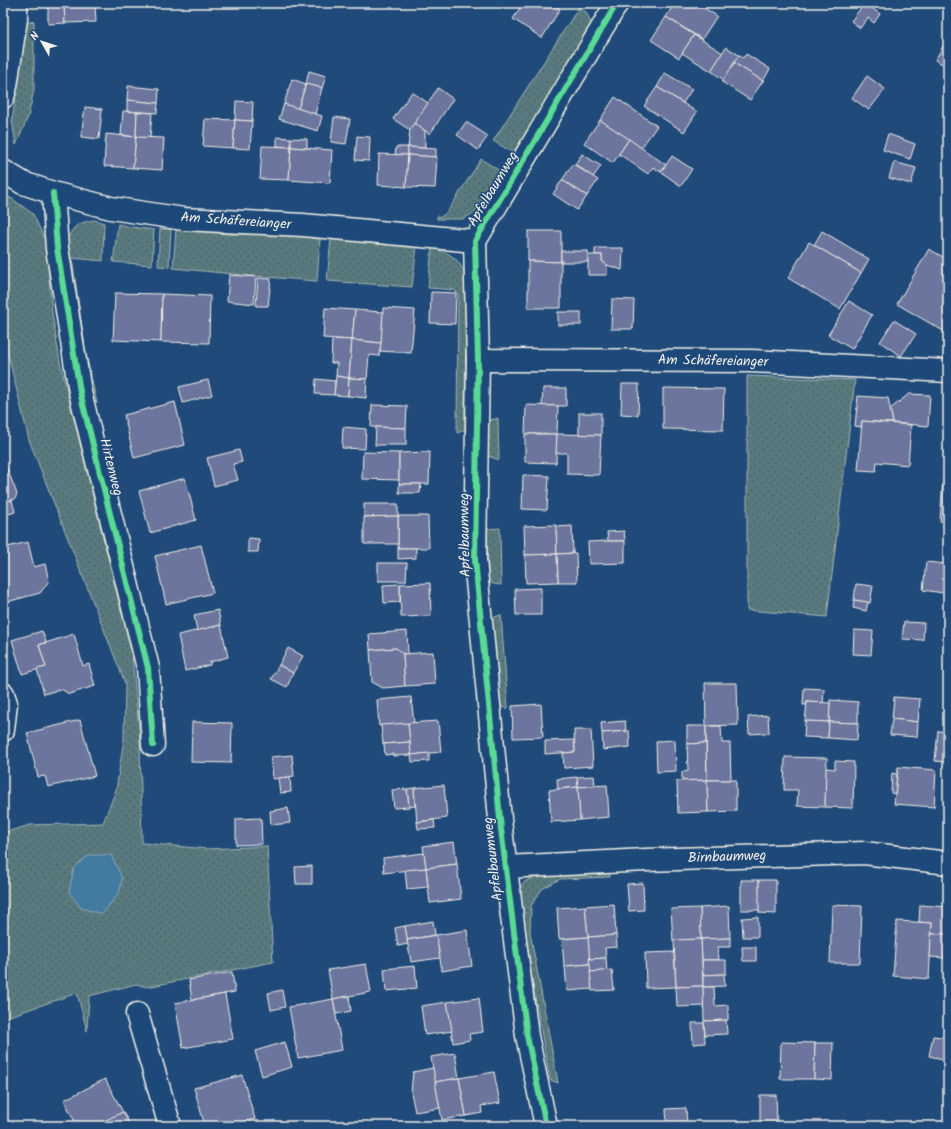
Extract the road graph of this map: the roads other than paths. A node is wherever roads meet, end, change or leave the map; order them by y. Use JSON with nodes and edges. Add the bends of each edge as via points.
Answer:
{"nodes":[{"id":1,"x":16,"y":3,"type":"edge"},
{"id":2,"x":618,"y":3,"type":"edge"},
{"id":3,"x":3,"y":97,"type":"edge"},
{"id":4,"x":3,"y":172,"type":"edge"},
{"id":5,"x":54,"y":193,"type":"junction"},
{"id":6,"x":475,"y":241,"type":"junction"},
{"id":7,"x":478,"y":360,"type":"junction"},
{"id":8,"x":948,"y":371,"type":"edge"},
{"id":9,"x":3,"y":694,"type":"edge"},
{"id":10,"x":3,"y":730,"type":"edge"},
{"id":11,"x":153,"y":745,"type":"dead end"},
{"id":12,"x":948,"y":863,"type":"edge"},
{"id":13,"x":506,"y":868,"type":"junction"},
{"id":14,"x":137,"y":1014,"type":"dead end"},
{"id":15,"x":170,"y":1126,"type":"edge"},
{"id":16,"x":546,"y":1126,"type":"edge"}],
"edges":[{"from":1,"to":3,"type":"street","via":[[16,19]]},
{"from":2,"to":6,"type":"street","name":"Apfelbaumweg"},
{"from":4,"to":5,"type":"street","name":"Am Schäfereianger","via":[[23,183]]},
{"from":5,"to":6,"type":"street","name":"Am Schäfereianger","via":[[111,208],[184,219],[303,225]]},
{"from":5,"to":11,"type":"street","name":"Hirtenweg","via":[[57,248],[80,392],[148,668]]},
{"from":6,"to":7,"type":"street","name":"Apfelbaumweg"},
{"from":7,"to":8,"type":"street","name":"Am Schäfereianger","via":[[752,361]]},
{"from":7,"to":13,"type":"street","name":"Apfelbaumweg","via":[[475,560]]},
{"from":9,"to":10,"type":"street","via":[[6,703]]},
{"from":12,"to":13,"type":"street","name":"Birnbaumweg","via":[[864,853],[646,860]]},
{"from":13,"to":16,"type":"street","name":"Apfelbaumweg","via":[[527,1036]]},
{"from":14,"to":15,"type":"street"}]}
